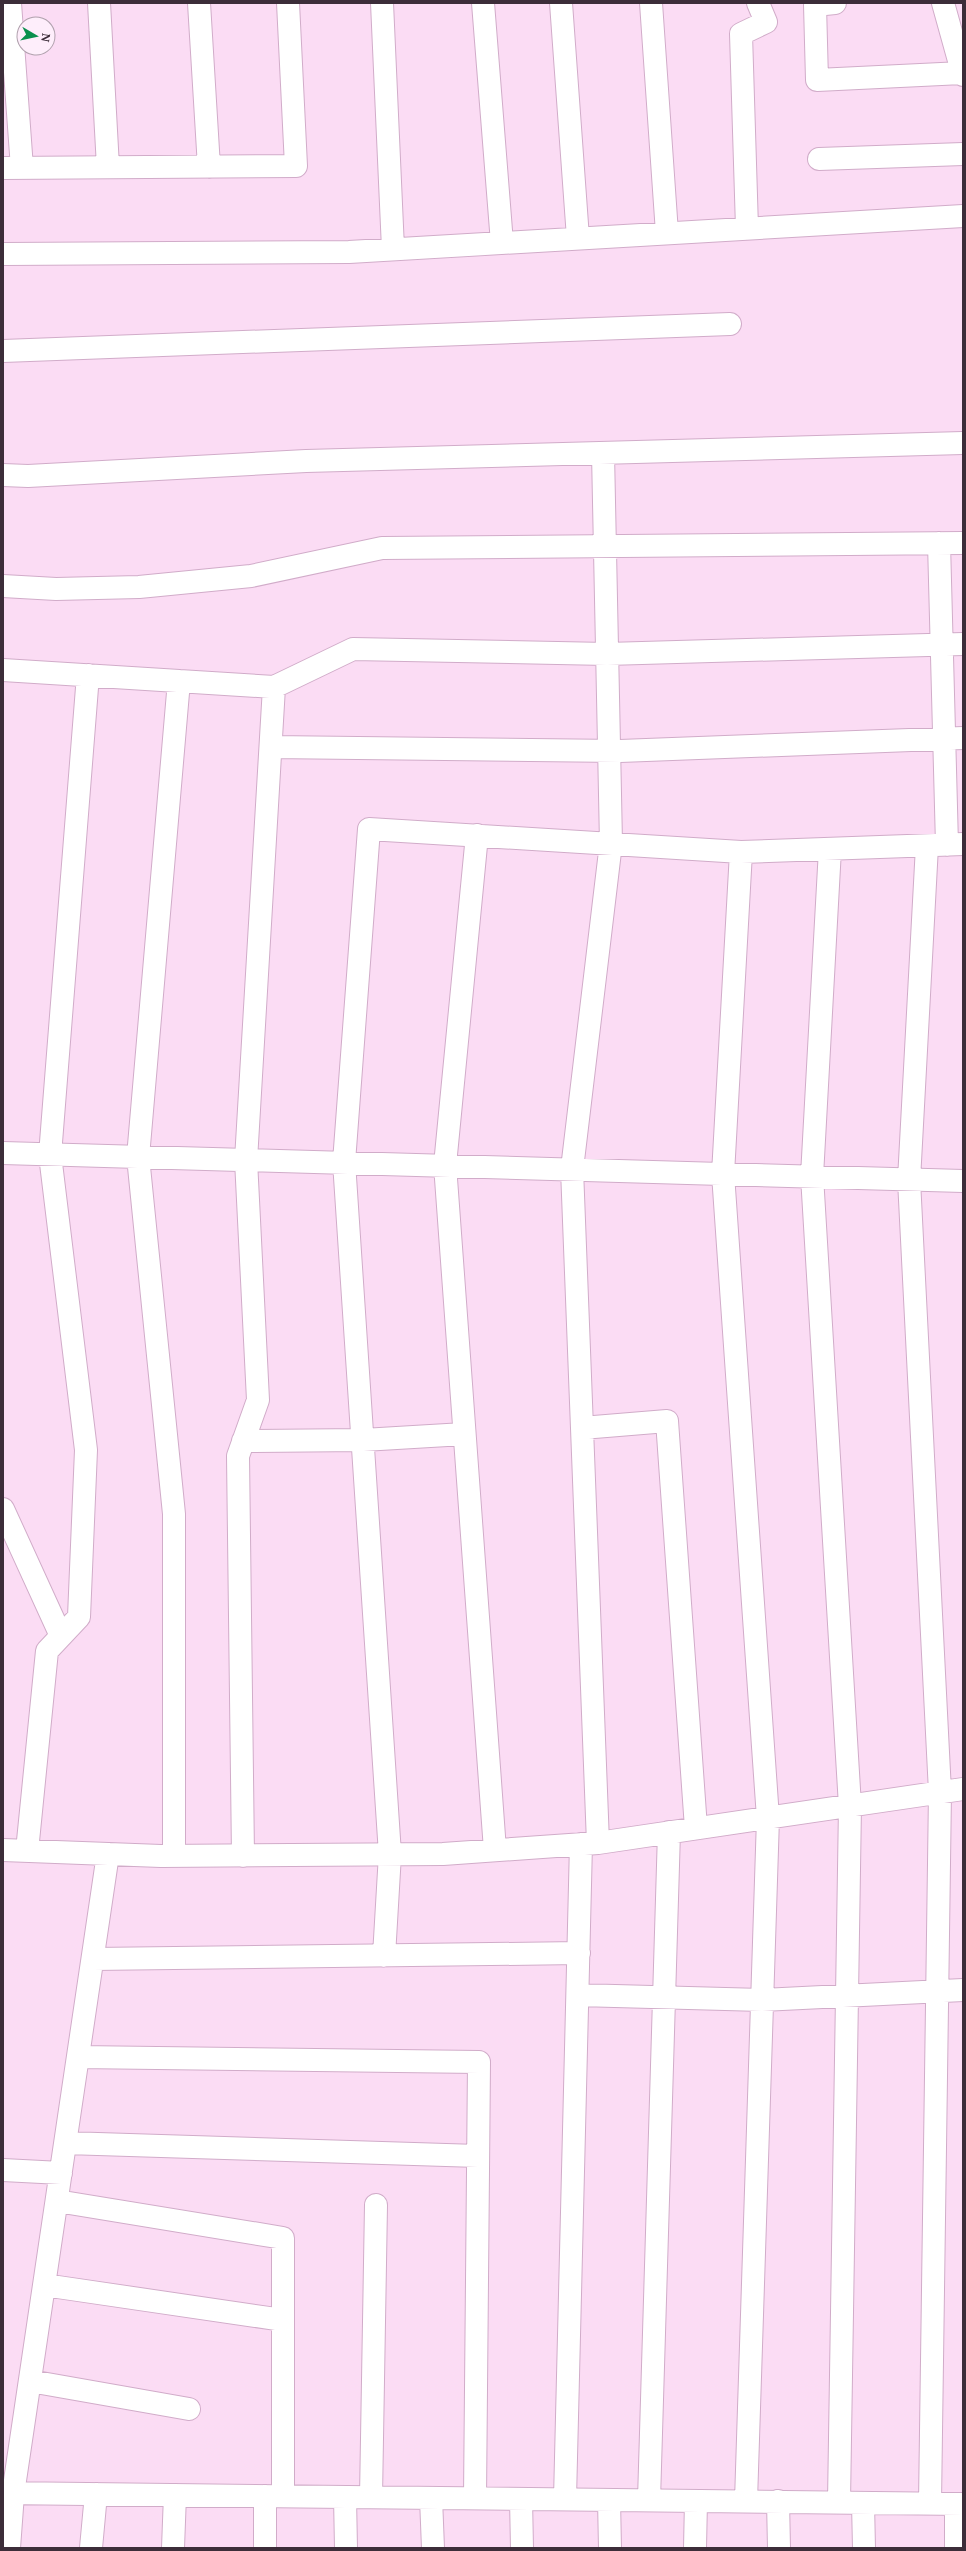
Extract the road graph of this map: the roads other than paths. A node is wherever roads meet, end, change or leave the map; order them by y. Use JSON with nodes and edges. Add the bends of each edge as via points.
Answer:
{"nodes":[{"id":1,"x":10,"y":3,"type":"edge"},
{"id":2,"x":99,"y":3,"type":"edge"},
{"id":3,"x":199,"y":3,"type":"edge"},
{"id":4,"x":288,"y":3,"type":"edge"},
{"id":5,"x":382,"y":3,"type":"edge"},
{"id":6,"x":483,"y":3,"type":"edge"},
{"id":7,"x":561,"y":3,"type":"edge"},
{"id":8,"x":650,"y":3,"type":"edge"},
{"id":9,"x":758,"y":3,"type":"edge"},
{"id":10,"x":835,"y":3,"type":"edge"},
{"id":11,"x":943,"y":3,"type":"edge"},
{"id":12,"x":963,"y":74,"type":"edge"},
{"id":13,"x":963,"y":154,"type":"edge"},
{"id":14,"x":819,"y":159,"type":"dead end"},
{"id":15,"x":209,"y":167,"type":"junction"},
{"id":16,"x":13,"y":168,"type":"edge"},
{"id":17,"x":108,"y":168,"type":"junction"},
{"id":18,"x":963,"y":216,"type":"edge"},
{"id":19,"x":747,"y":228,"type":"junction"},
{"id":20,"x":667,"y":233,"type":"junction"},
{"id":21,"x":578,"y":238,"type":"junction"},
{"id":22,"x":502,"y":243,"type":"junction"},
{"id":23,"x":393,"y":249,"type":"junction"},
{"id":24,"x":3,"y":254,"type":"edge"},
{"id":25,"x":730,"y":324,"type":"dead end"},
{"id":26,"x":3,"y":351,"type":"edge"},
{"id":27,"x":963,"y":443,"type":"edge"},
{"id":28,"x":603,"y":453,"type":"junction"},
{"id":29,"x":3,"y":475,"type":"edge"},
{"id":30,"x":939,"y":543,"type":"junction"},
{"id":31,"x":963,"y":543,"type":"edge"},
{"id":32,"x":605,"y":546,"type":"junction"},
{"id":33,"x":3,"y":586,"type":"edge"},
{"id":34,"x":941,"y":644,"type":"junction"},
{"id":35,"x":963,"y":644,"type":"edge"},
{"id":36,"x":607,"y":654,"type":"junction"},
{"id":37,"x":3,"y":670,"type":"edge"},
{"id":38,"x":88,"y":675,"type":"junction"},
{"id":39,"x":179,"y":681,"type":"junction"},
{"id":40,"x":274,"y":687,"type":"junction"},
{"id":41,"x":953,"y":738,"type":"edge"},
{"id":42,"x":271,"y":747,"type":"junction"},
{"id":43,"x":609,"y":751,"type":"junction"},
{"id":44,"x":477,"y":835,"type":"junction"},
{"id":45,"x":611,"y":843,"type":"junction"},
{"id":46,"x":946,"y":845,"type":"edge"},
{"id":47,"x":830,"y":849,"type":"junction"},
{"id":48,"x":741,"y":852,"type":"junction"},
{"id":49,"x":3,"y":1153,"type":"edge"},
{"id":50,"x":50,"y":1155,"type":"junction"},
{"id":51,"x":138,"y":1157,"type":"junction"},
{"id":52,"x":246,"y":1160,"type":"junction"},
{"id":53,"x":344,"y":1162,"type":"junction"},
{"id":54,"x":444,"y":1165,"type":"junction"},
{"id":55,"x":572,"y":1169,"type":"junction"},
{"id":56,"x":723,"y":1174,"type":"junction"},
{"id":57,"x":812,"y":1176,"type":"junction"},
{"id":58,"x":909,"y":1180,"type":"junction"},
{"id":59,"x":963,"y":1181,"type":"edge"},
{"id":60,"x":582,"y":1428,"type":"junction"},
{"id":61,"x":464,"y":1434,"type":"junction"},
{"id":62,"x":363,"y":1440,"type":"junction"},
{"id":63,"x":243,"y":1441,"type":"junction"},
{"id":64,"x":3,"y":1509,"type":"edge"},
{"id":65,"x":61,"y":1636,"type":"junction"},
{"id":66,"x":963,"y":1789,"type":"edge"},
{"id":67,"x":940,"y":1792,"type":"junction"},
{"id":68,"x":850,"y":1806,"type":"junction"},
{"id":69,"x":768,"y":1818,"type":"junction"},
{"id":70,"x":696,"y":1828,"type":"junction"},
{"id":71,"x":670,"y":1832,"type":"junction"},
{"id":72,"x":590,"y":1843,"type":"junction"},
{"id":73,"x":495,"y":1850,"type":"junction"},
{"id":74,"x":27,"y":1851,"type":"junction"},
{"id":75,"x":3,"y":1852,"type":"edge"},
{"id":76,"x":108,"y":1854,"type":"junction"},
{"id":77,"x":390,"y":1854,"type":"junction"},
{"id":78,"x":174,"y":1856,"type":"junction"},
{"id":79,"x":243,"y":1856,"type":"junction"},
{"id":80,"x":578,"y":1953,"type":"junction"},
{"id":81,"x":384,"y":1956,"type":"junction"},
{"id":82,"x":93,"y":1960,"type":"junction"},
{"id":83,"x":963,"y":1990,"type":"edge"},
{"id":84,"x":937,"y":1992,"type":"junction"},
{"id":85,"x":578,"y":1995,"type":"junction"},
{"id":86,"x":847,"y":1996,"type":"junction"},
{"id":87,"x":664,"y":1998,"type":"junction"},
{"id":88,"x":762,"y":2000,"type":"junction"},
{"id":89,"x":78,"y":2057,"type":"junction"},
{"id":90,"x":66,"y":2143,"type":"junction"},
{"id":91,"x":478,"y":2156,"type":"junction"},
{"id":92,"x":3,"y":2170,"type":"edge"},
{"id":93,"x":61,"y":2173,"type":"junction"},
{"id":94,"x":57,"y":2201,"type":"junction"},
{"id":95,"x":376,"y":2205,"type":"dead end"},
{"id":96,"x":44,"y":2285,"type":"junction"},
{"id":97,"x":283,"y":2320,"type":"junction"},
{"id":98,"x":30,"y":2381,"type":"junction"},
{"id":99,"x":189,"y":2410,"type":"dead end"},
{"id":100,"x":8,"y":2493,"type":"edge"},
{"id":101,"x":96,"y":2494,"type":"junction"},
{"id":102,"x":175,"y":2495,"type":"junction"},
{"id":103,"x":274,"y":2496,"type":"junction"},
{"id":104,"x":345,"y":2497,"type":"junction"},
{"id":105,"x":371,"y":2498,"type":"junction"},
{"id":106,"x":431,"y":2498,"type":"junction"},
{"id":107,"x":475,"y":2498,"type":"junction"},
{"id":108,"x":521,"y":2499,"type":"junction"},
{"id":109,"x":565,"y":2500,"type":"junction"},
{"id":110,"x":610,"y":2500,"type":"junction"},
{"id":111,"x":649,"y":2500,"type":"junction"},
{"id":112,"x":696,"y":2501,"type":"junction"},
{"id":113,"x":746,"y":2501,"type":"junction"},
{"id":114,"x":778,"y":2502,"type":"junction"},
{"id":115,"x":839,"y":2502,"type":"junction"},
{"id":116,"x":863,"y":2503,"type":"junction"},
{"id":117,"x":930,"y":2503,"type":"junction"},
{"id":118,"x":959,"y":2504,"type":"edge"},
{"id":119,"x":9,"y":2548,"type":"edge"},
{"id":120,"x":91,"y":2548,"type":"edge"},
{"id":121,"x":172,"y":2548,"type":"edge"},
{"id":122,"x":265,"y":2548,"type":"edge"},
{"id":123,"x":346,"y":2548,"type":"edge"},
{"id":124,"x":433,"y":2548,"type":"edge"},
{"id":125,"x":522,"y":2548,"type":"edge"},
{"id":126,"x":610,"y":2548,"type":"edge"},
{"id":127,"x":696,"y":2548,"type":"edge"},
{"id":128,"x":779,"y":2548,"type":"edge"},
{"id":129,"x":864,"y":2548,"type":"edge"},
{"id":130,"x":956,"y":2548,"type":"edge"}],
"edges":[{"from":1,"to":16,"type":"street"},
{"from":2,"to":17,"type":"street"},
{"from":3,"to":15,"type":"street"},
{"from":4,"to":15,"type":"street","via":[[296,166]]},
{"from":5,"to":23,"type":"street"},
{"from":6,"to":22,"type":"street"},
{"from":7,"to":21,"type":"street"},
{"from":8,"to":20,"type":"street"},
{"from":9,"to":19,"type":"street","via":[[766,22],[741,34]]},
{"from":10,"to":12,"type":"street","via":[[815,4],[817,80]]},
{"from":11,"to":12,"type":"street"},
{"from":13,"to":14,"type":"street"},
{"from":15,"to":17,"type":"street"},
{"from":16,"to":17,"type":"street"},
{"from":18,"to":19,"type":"street"},
{"from":19,"to":20,"type":"street"},
{"from":20,"to":21,"type":"street"},
{"from":21,"to":22,"type":"street"},
{"from":22,"to":23,"type":"street"},
{"from":23,"to":24,"type":"street","via":[[350,252]]},
{"from":25,"to":26,"type":"street"},
{"from":27,"to":28,"type":"street"},
{"from":28,"to":29,"type":"street","via":[[314,461],[28,476]]},
{"from":28,"to":32,"type":"street"},
{"from":30,"to":31,"type":"street"},
{"from":30,"to":32,"type":"street"},
{"from":30,"to":34,"type":"street"},
{"from":32,"to":33,"type":"street","via":[[382,548],[251,576],[132,587],[56,589]]},
{"from":32,"to":36,"type":"street"},
{"from":34,"to":35,"type":"street"},
{"from":34,"to":36,"type":"street"},
{"from":34,"to":41,"type":"street"},
{"from":36,"to":40,"type":"street","via":[[353,649]]},
{"from":36,"to":43,"type":"street"},
{"from":37,"to":38,"type":"street"},
{"from":38,"to":39,"type":"street"},
{"from":38,"to":50,"type":"street"},
{"from":39,"to":40,"type":"street"},
{"from":39,"to":51,"type":"street"},
{"from":40,"to":42,"type":"street"},
{"from":41,"to":43,"type":"street"},
{"from":41,"to":46,"type":"street"},
{"from":42,"to":43,"type":"street"},
{"from":42,"to":52,"type":"street"},
{"from":43,"to":45,"type":"street"},
{"from":44,"to":45,"type":"street"},
{"from":44,"to":53,"type":"street","via":[[369,829]]},
{"from":44,"to":54,"type":"street"},
{"from":45,"to":48,"type":"street"},
{"from":45,"to":55,"type":"street"},
{"from":46,"to":47,"type":"street"},
{"from":46,"to":58,"type":"street"},
{"from":47,"to":48,"type":"street"},
{"from":47,"to":57,"type":"street"},
{"from":48,"to":56,"type":"street"},
{"from":49,"to":50,"type":"street"},
{"from":50,"to":51,"type":"street"},
{"from":50,"to":65,"type":"street","via":[[86,1450],[79,1617]]},
{"from":51,"to":52,"type":"street"},
{"from":51,"to":78,"type":"street","via":[[174,1514]]},
{"from":52,"to":53,"type":"street"},
{"from":52,"to":63,"type":"street","via":[[258,1400]]},
{"from":53,"to":54,"type":"street"},
{"from":53,"to":62,"type":"street"},
{"from":54,"to":55,"type":"street"},
{"from":54,"to":61,"type":"street"},
{"from":55,"to":56,"type":"street"},
{"from":55,"to":60,"type":"street"},
{"from":56,"to":57,"type":"street"},
{"from":56,"to":69,"type":"street"},
{"from":57,"to":58,"type":"street"},
{"from":57,"to":68,"type":"street"},
{"from":58,"to":59,"type":"street"},
{"from":58,"to":67,"type":"street"},
{"from":60,"to":70,"type":"street","via":[[667,1421]]},
{"from":60,"to":72,"type":"street"},
{"from":61,"to":62,"type":"street"},
{"from":61,"to":73,"type":"street"},
{"from":62,"to":63,"type":"street"},
{"from":62,"to":77,"type":"street"},
{"from":63,"to":79,"type":"street","via":[[238,1456]]},
{"from":64,"to":65,"type":"street"},
{"from":65,"to":74,"type":"street","via":[[47,1651]]},
{"from":66,"to":67,"type":"street"},
{"from":67,"to":68,"type":"street"},
{"from":67,"to":84,"type":"street"},
{"from":68,"to":69,"type":"street"},
{"from":68,"to":86,"type":"street"},
{"from":69,"to":70,"type":"street"},
{"from":69,"to":88,"type":"street"},
{"from":70,"to":71,"type":"street"},
{"from":71,"to":72,"type":"street"},
{"from":71,"to":87,"type":"street"},
{"from":72,"to":73,"type":"street"},
{"from":72,"to":80,"type":"street"},
{"from":73,"to":77,"type":"street","via":[[444,1854]]},
{"from":74,"to":75,"type":"street"},
{"from":74,"to":76,"type":"street"},
{"from":76,"to":78,"type":"street"},
{"from":76,"to":82,"type":"street"},
{"from":77,"to":79,"type":"street"},
{"from":77,"to":81,"type":"street"},
{"from":78,"to":79,"type":"street"},
{"from":80,"to":81,"type":"street"},
{"from":80,"to":85,"type":"street"},
{"from":81,"to":82,"type":"street"},
{"from":82,"to":89,"type":"street"},
{"from":83,"to":84,"type":"street"},
{"from":84,"to":86,"type":"street"},
{"from":84,"to":117,"type":"street"},
{"from":85,"to":87,"type":"street"},
{"from":85,"to":109,"type":"street"},
{"from":86,"to":88,"type":"street"},
{"from":86,"to":115,"type":"street"},
{"from":87,"to":88,"type":"street"},
{"from":87,"to":111,"type":"street"},
{"from":88,"to":113,"type":"street"},
{"from":89,"to":90,"type":"street"},
{"from":89,"to":91,"type":"street","via":[[479,2062]]},
{"from":90,"to":91,"type":"street"},
{"from":90,"to":93,"type":"street"},
{"from":91,"to":107,"type":"street"},
{"from":92,"to":93,"type":"street"},
{"from":93,"to":94,"type":"street"},
{"from":94,"to":96,"type":"street"},
{"from":94,"to":97,"type":"street","via":[[283,2238]]},
{"from":95,"to":105,"type":"street"},
{"from":96,"to":97,"type":"street"},
{"from":96,"to":98,"type":"street"},
{"from":97,"to":103,"type":"street"},
{"from":98,"to":99,"type":"street"},
{"from":98,"to":100,"type":"street"},
{"from":100,"to":101,"type":"street"},
{"from":100,"to":119,"type":"street"},
{"from":101,"to":102,"type":"street"},
{"from":101,"to":120,"type":"street"},
{"from":102,"to":103,"type":"street"},
{"from":102,"to":121,"type":"street"},
{"from":103,"to":104,"type":"street"},
{"from":103,"to":122,"type":"street"},
{"from":104,"to":105,"type":"street"},
{"from":104,"to":123,"type":"street"},
{"from":105,"to":106,"type":"street"},
{"from":106,"to":107,"type":"street"},
{"from":106,"to":124,"type":"street"},
{"from":107,"to":108,"type":"street"},
{"from":108,"to":109,"type":"street"},
{"from":108,"to":125,"type":"street"},
{"from":109,"to":110,"type":"street"},
{"from":110,"to":111,"type":"street"},
{"from":110,"to":126,"type":"street"},
{"from":111,"to":112,"type":"street"},
{"from":112,"to":113,"type":"street"},
{"from":112,"to":127,"type":"street"},
{"from":113,"to":114,"type":"street"},
{"from":114,"to":115,"type":"street"},
{"from":114,"to":128,"type":"street"},
{"from":115,"to":116,"type":"street"},
{"from":116,"to":117,"type":"street"},
{"from":116,"to":129,"type":"street"},
{"from":117,"to":118,"type":"street"},
{"from":118,"to":130,"type":"street"}]}
